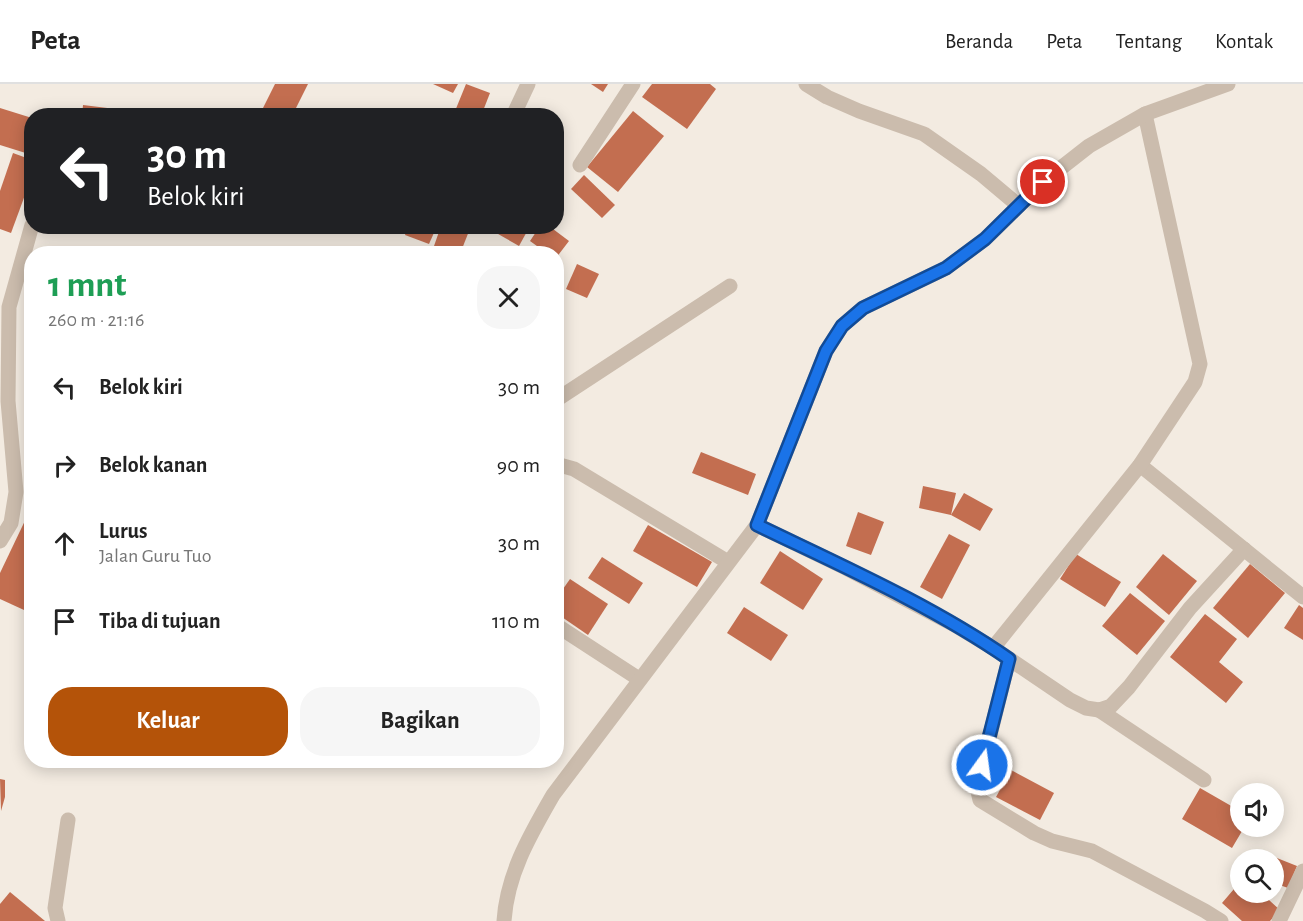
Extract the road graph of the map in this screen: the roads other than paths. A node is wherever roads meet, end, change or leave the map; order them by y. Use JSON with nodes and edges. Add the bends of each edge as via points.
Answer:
{"nodes":[{"id":1,"x":528,"y":84,"type":"edge"},
{"id":2,"x":633,"y":84,"type":"edge"},
{"id":3,"x":806,"y":84,"type":"edge"},
{"id":4,"x":1228,"y":84,"type":"edge"},
{"id":5,"x":517,"y":108,"type":"edge"},
{"id":6,"x":1145,"y":114,"type":"junction"},
{"id":7,"x":580,"y":165,"type":"dead end"},
{"id":8,"x":1019,"y":206,"type":"junction"},
{"id":9,"x":24,"y":249,"type":"edge"},
{"id":10,"x":730,"y":286,"type":"dead end"},
{"id":11,"x":564,"y":395,"type":"edge"},
{"id":12,"x":1140,"y":465,"type":"junction"},
{"id":13,"x":564,"y":466,"type":"edge"},
{"id":14,"x":757,"y":525,"type":"junction"},
{"id":15,"x":0,"y":540,"type":"edge"},
{"id":16,"x":1244,"y":549,"type":"junction"},
{"id":17,"x":728,"y":562,"type":"junction"},
{"id":18,"x":1303,"y":597,"type":"edge"},
{"id":19,"x":564,"y":630,"type":"edge"},
{"id":20,"x":993,"y":648,"type":"junction"},
{"id":21,"x":1009,"y":659,"type":"junction"},
{"id":22,"x":639,"y":679,"type":"junction"},
{"id":23,"x":1100,"y":710,"type":"junction"},
{"id":24,"x":1204,"y":780,"type":"dead end"},
{"id":25,"x":68,"y":820,"type":"dead end"},
{"id":26,"x":1303,"y":871,"type":"edge"},
{"id":27,"x":58,"y":921,"type":"edge"},
{"id":28,"x":504,"y":921,"type":"edge"},
{"id":29,"x":1221,"y":921,"type":"edge"},
{"id":30,"x":1279,"y":921,"type":"edge"}],
"edges":[{"from":1,"to":5,"type":"street"},
{"from":2,"to":7,"type":"street"},
{"from":3,"to":8,"type":"street","via":[[859,111],[924,134]]},
{"from":4,"to":6,"type":"street"},
{"from":6,"to":8,"type":"street","via":[[1089,146]]},
{"from":6,"to":12,"type":"street","via":[[1200,364],[1195,382]]},
{"from":8,"to":14,"type":"street","via":[[985,239],[946,268],[863,308],[842,326],[826,351]]},
{"from":9,"to":15,"type":"street","via":[[9,307],[8,401],[16,492],[11,523]]},
{"from":10,"to":11,"type":"street"},
{"from":12,"to":16,"type":"street"},
{"from":12,"to":20,"type":"street"},
{"from":13,"to":17,"type":"street"},
{"from":14,"to":17,"type":"street"},
{"from":14,"to":20,"type":"street","via":[[912,602]]},
{"from":16,"to":18,"type":"street"},
{"from":16,"to":23,"type":"street","via":[[1190,608],[1129,687]]},
{"from":17,"to":22,"type":"street"},
{"from":19,"to":22,"type":"street"},
{"from":20,"to":21,"type":"street"},
{"from":21,"to":23,"type":"street","via":[[1070,700]]},
{"from":21,"to":29,"type":"street","via":[[977,787],[980,800],[1034,834],[1092,851]]},
{"from":22,"to":28,"type":"street","via":[[553,795],[528,837],[511,878]]},
{"from":23,"to":24,"type":"street"},
{"from":25,"to":27,"type":"street","via":[[55,908]]},
{"from":26,"to":30,"type":"street"}]}
